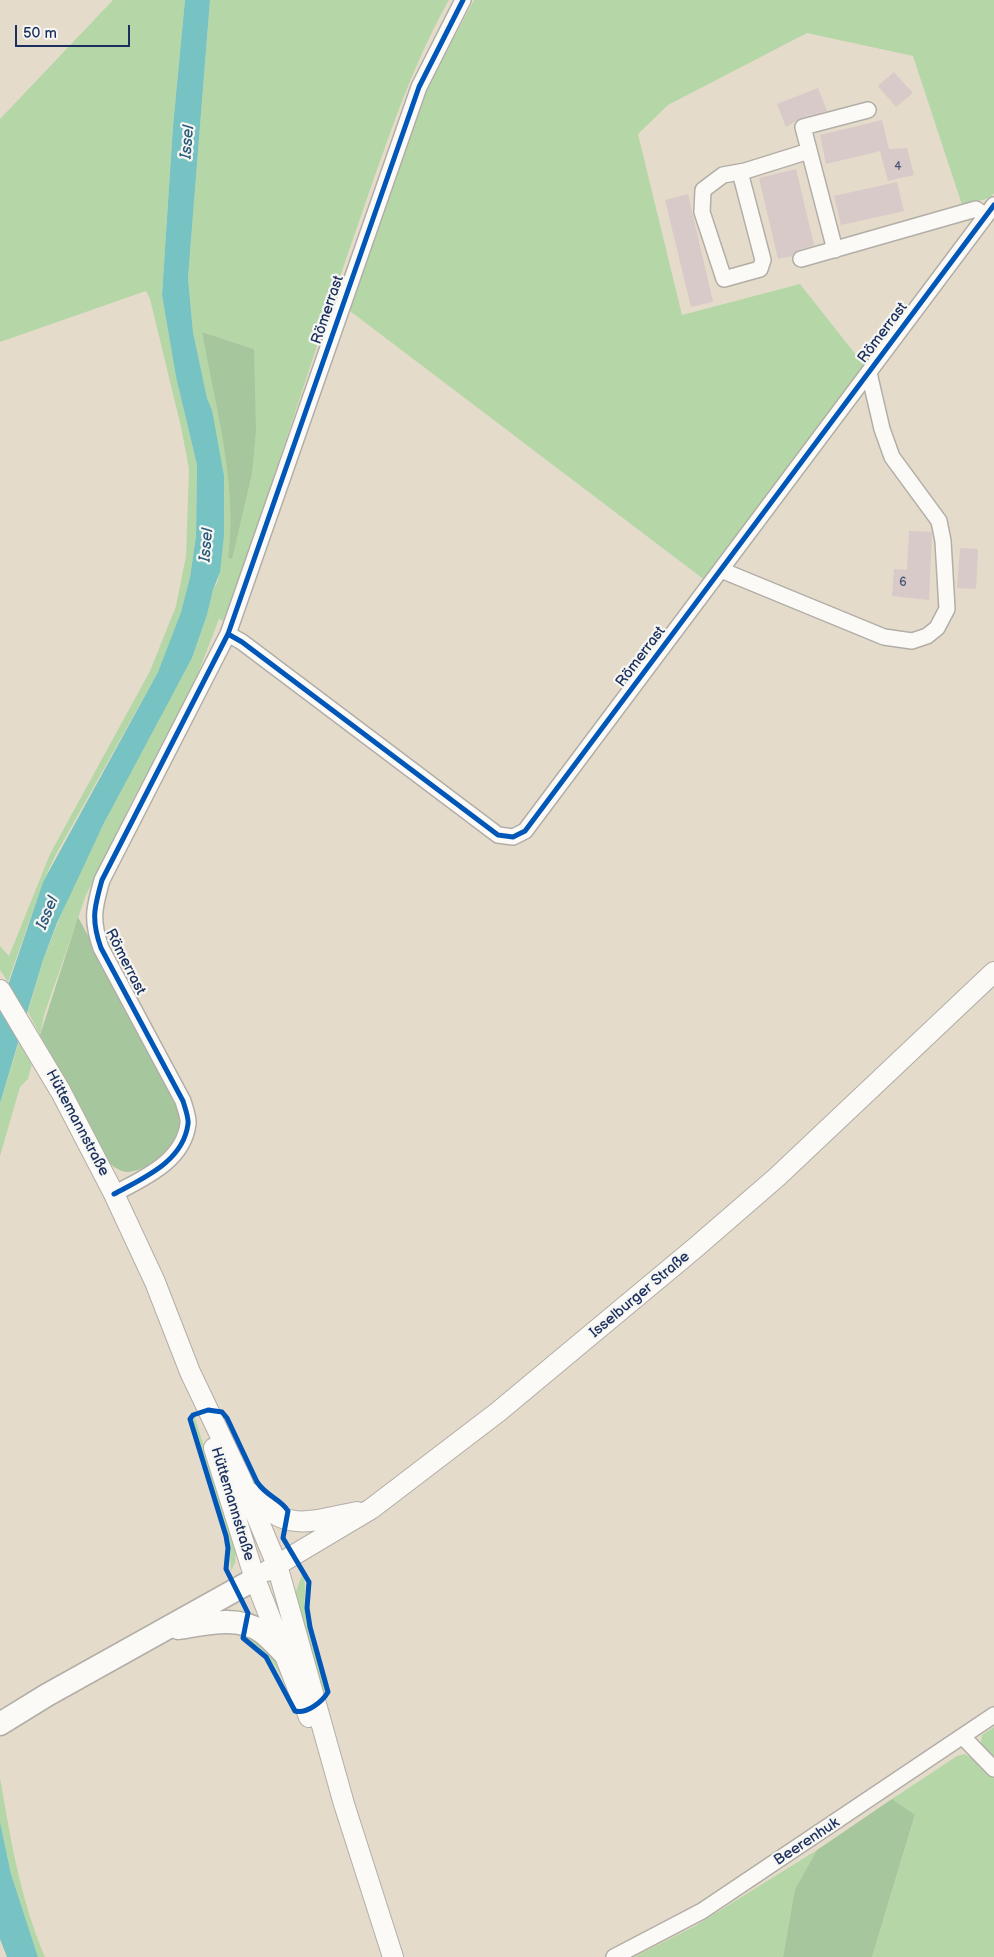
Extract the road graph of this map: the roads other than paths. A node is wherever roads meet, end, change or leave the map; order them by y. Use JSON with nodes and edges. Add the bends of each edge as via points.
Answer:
{"nodes":[{"id":1,"x":463,"y":0,"type":"edge"},
{"id":2,"x":868,"y":110,"type":"dead end"},
{"id":3,"x":810,"y":151,"type":"junction"},
{"id":4,"x":740,"y":172,"type":"junction"},
{"id":5,"x":990,"y":210,"type":"edge"},
{"id":6,"x":835,"y":250,"type":"junction"},
{"id":7,"x":801,"y":259,"type":"dead end"},
{"id":8,"x":869,"y":373,"type":"junction"},
{"id":9,"x":722,"y":570,"type":"junction"},
{"id":10,"x":228,"y":634,"type":"junction"},
{"id":11,"x":994,"y":972,"type":"edge"},
{"id":12,"x":0,"y":990,"type":"edge"},
{"id":13,"x":114,"y":1194,"type":"junction"},
{"id":14,"x":190,"y":1372,"type":"junction"},
{"id":15,"x":241,"y":1479,"type":"junction"},
{"id":16,"x":371,"y":1509,"type":"junction"},
{"id":17,"x":277,"y":1565,"type":"junction"},
{"id":18,"x":255,"y":1579,"type":"junction"},
{"id":19,"x":162,"y":1630,"type":"junction"},
{"id":20,"x":284,"y":1653,"type":"junction"},
{"id":21,"x":994,"y":1716,"type":"edge"},
{"id":22,"x":0,"y":1724,"type":"edge"},
{"id":23,"x":962,"y":1737,"type":"junction"},
{"id":24,"x":994,"y":1769,"type":"edge"},
{"id":25,"x":344,"y":1804,"type":"junction"},
{"id":26,"x":393,"y":1957,"type":"edge"},
{"id":27,"x":614,"y":1957,"type":"edge"}],
"edges":[{"from":1,"to":10,"type":"street","name":"Römerrast","via":[[419,88]]},
{"from":2,"to":3,"type":"street","via":[[804,127]]},
{"from":3,"to":4,"type":"street"},
{"from":3,"to":6,"type":"street"},
{"from":4,"to":4,"type":"street","via":[[723,175],[704,190],[702,212],[724,279],[760,269],[763,260]]},
{"from":5,"to":6,"type":"street","via":[[976,209]]},
{"from":5,"to":8,"type":"street","name":"Römerrast"},
{"from":6,"to":7,"type":"street"},
{"from":8,"to":9,"type":"street","name":"Römerrast"},
{"from":8,"to":9,"type":"street","via":[[892,457],[939,521],[947,608],[937,628],[912,641],[884,637]]},
{"from":9,"to":10,"type":"street","name":"Römerrast","via":[[525,831],[514,837],[498,835]]},
{"from":10,"to":13,"type":"street","name":"Römerrast","via":[[102,880],[94,908],[94,927],[101,948],[183,1102],[188,1123],[180,1147],[159,1169]]},
{"from":11,"to":16,"type":"main road","name":"Isselburger Straße","via":[[777,1177],[696,1248],[498,1412]]},
{"from":12,"to":13,"type":"main road","name":"Hüttemannstraße","via":[[34,1043]]},
{"from":13,"to":14,"type":"main road","name":"Hüttemannstraße","via":[[155,1282]]},
{"from":14,"to":15,"type":"main road","name":"Hüttemannstraße"},
{"from":14,"to":18,"type":"main road","name":"Hüttemannstraße"},
{"from":15,"to":16,"type":"main road","via":[[269,1513],[286,1520],[297,1522]]},
{"from":15,"to":17,"type":"main road","name":"Hüttemannstraße"},
{"from":16,"to":17,"type":"main road","name":"Isselburger Straße"},
{"from":17,"to":18,"type":"main road","name":"Isselburger Straße"},
{"from":17,"to":25,"type":"main road","name":"Hüttemannstraße"},
{"from":18,"to":19,"type":"highway"},
{"from":18,"to":20,"type":"main road","name":"Hüttemannstraße"},
{"from":19,"to":20,"type":"highway","via":[[223,1621],[246,1625],[261,1631]]},
{"from":19,"to":22,"type":"highway"},
{"from":20,"to":25,"type":"main road","name":"Hüttemannstraße"},
{"from":21,"to":23,"type":"street","name":"Beerenhuk"},
{"from":23,"to":24,"type":"street"},
{"from":23,"to":27,"type":"street","name":"Beerenhuk","via":[[702,1910]]},
{"from":25,"to":26,"type":"main road"}]}
